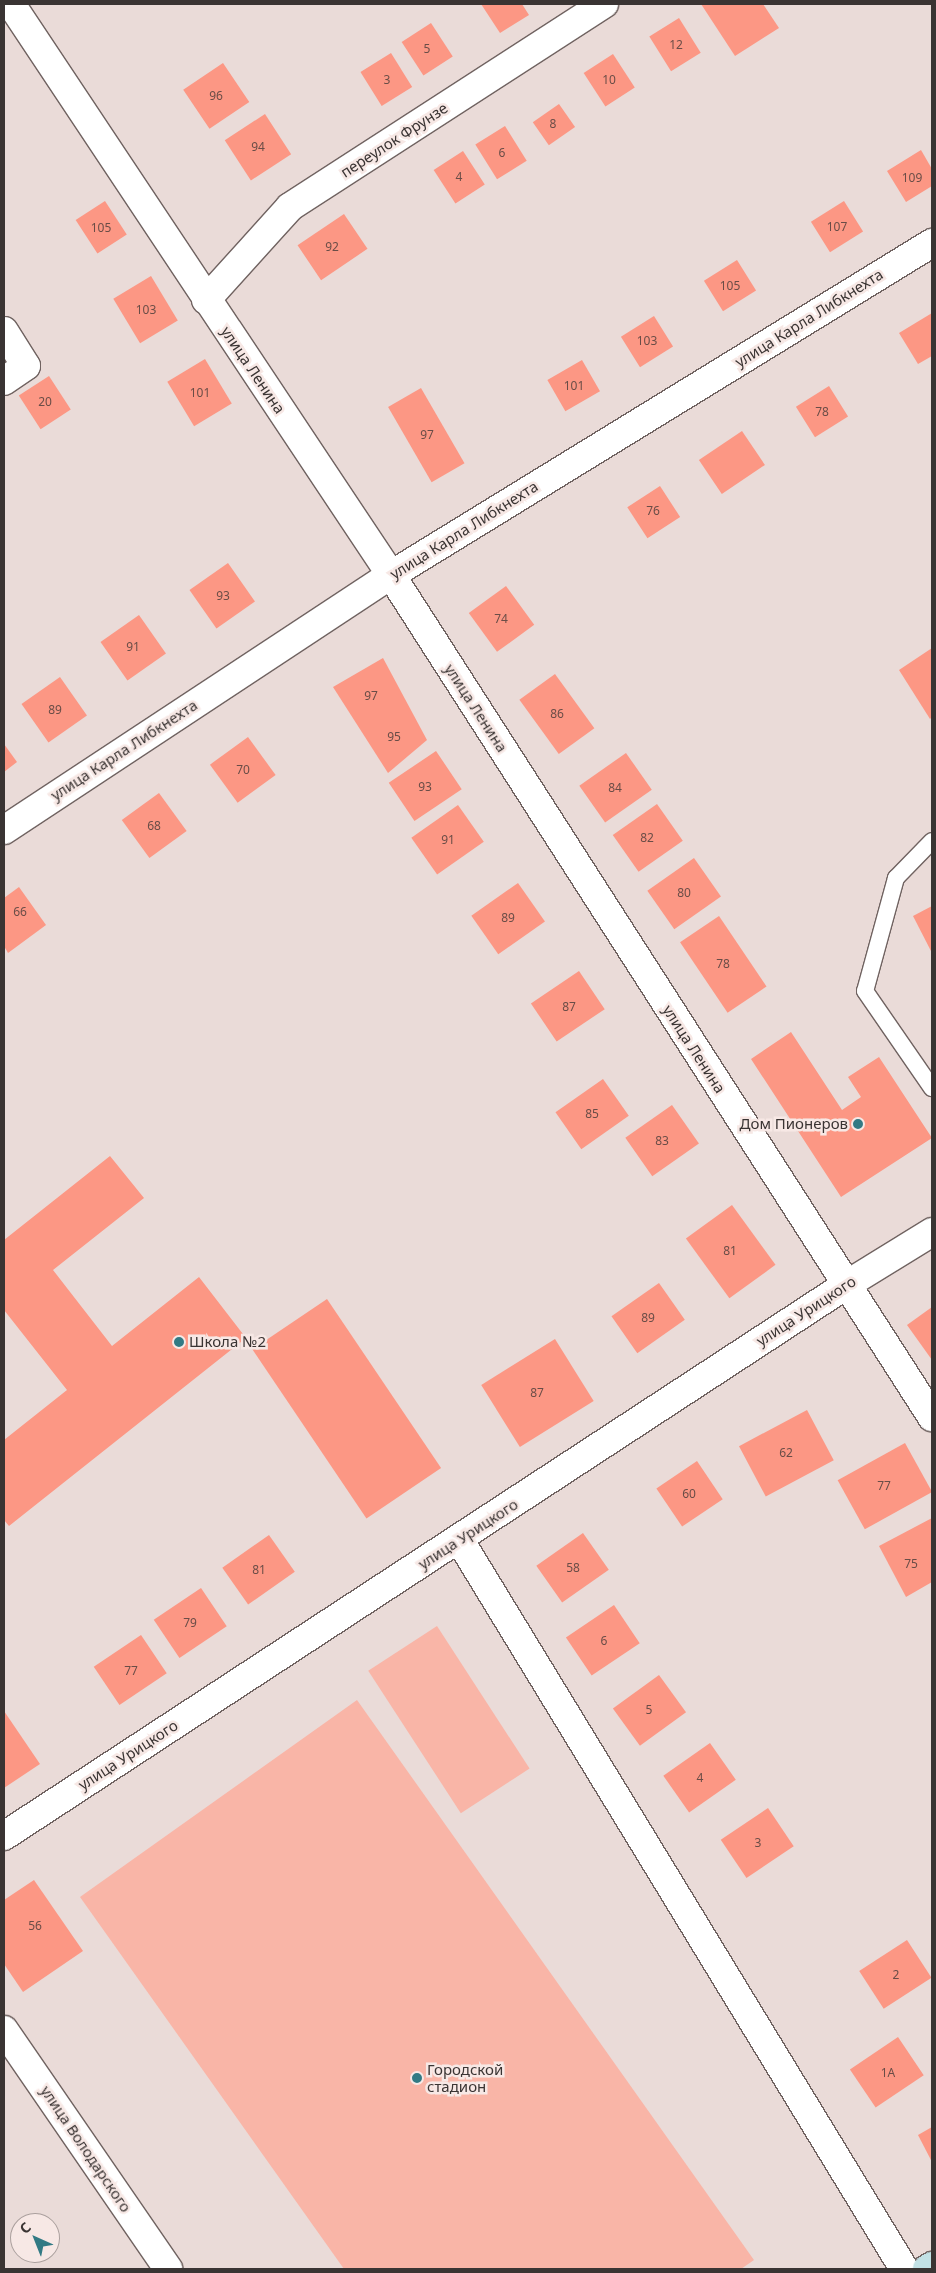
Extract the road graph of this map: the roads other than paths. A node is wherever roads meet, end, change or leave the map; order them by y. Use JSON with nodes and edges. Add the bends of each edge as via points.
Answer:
{"nodes":[{"id":1,"x":11,"y":4,"type":"edge"},
{"id":2,"x":604,"y":4,"type":"edge"},
{"id":3,"x":932,"y":243,"type":"edge"},
{"id":4,"x":206,"y":300,"type":"junction"},
{"id":5,"x":4,"y":331,"type":"edge"},
{"id":6,"x":4,"y":381,"type":"edge"},
{"id":7,"x":391,"y":575,"type":"junction"},
{"id":8,"x":4,"y":830,"type":"edge"},
{"id":9,"x":932,"y":841,"type":"edge"},
{"id":10,"x":932,"y":1088,"type":"edge"},
{"id":11,"x":932,"y":1232,"type":"edge"},
{"id":12,"x":846,"y":1285,"type":"junction"},
{"id":13,"x":932,"y":1417,"type":"edge"},
{"id":14,"x":459,"y":1540,"type":"junction"},
{"id":15,"x":4,"y":1836,"type":"edge"},
{"id":16,"x":4,"y":2030,"type":"edge"},
{"id":17,"x":932,"y":2266,"type":"edge"},
{"id":18,"x":168,"y":2269,"type":"edge"},
{"id":19,"x":904,"y":2269,"type":"edge"},
{"id":20,"x":927,"y":2269,"type":"edge"}],
"edges":[{"from":1,"to":4,"type":"street","name":"улица Ленина"},
{"from":2,"to":4,"type":"street","name":"переулок Фрунзе","via":[[290,207]]},
{"from":3,"to":7,"type":"street","name":"улица Карла Либкнехта"},
{"from":4,"to":7,"type":"street","name":"улица Ленина"},
{"from":5,"to":6,"type":"street","via":[[26,366]]},
{"from":7,"to":8,"type":"street","name":"улица Карла Либкнехта"},
{"from":7,"to":12,"type":"street","name":"улица Ленина"},
{"from":9,"to":10,"type":"lane","via":[[896,878],[865,991]]},
{"from":11,"to":12,"type":"street","name":"улица Урицкого"},
{"from":12,"to":13,"type":"street","name":"улица Ленина"},
{"from":12,"to":14,"type":"street","name":"улица Урицкого"},
{"from":14,"to":15,"type":"street","name":"улица Урицкого"},
{"from":14,"to":19,"type":"street"},
{"from":16,"to":18,"type":"street","name":"улица Володарского"},
{"from":17,"to":20,"type":"street"}]}
